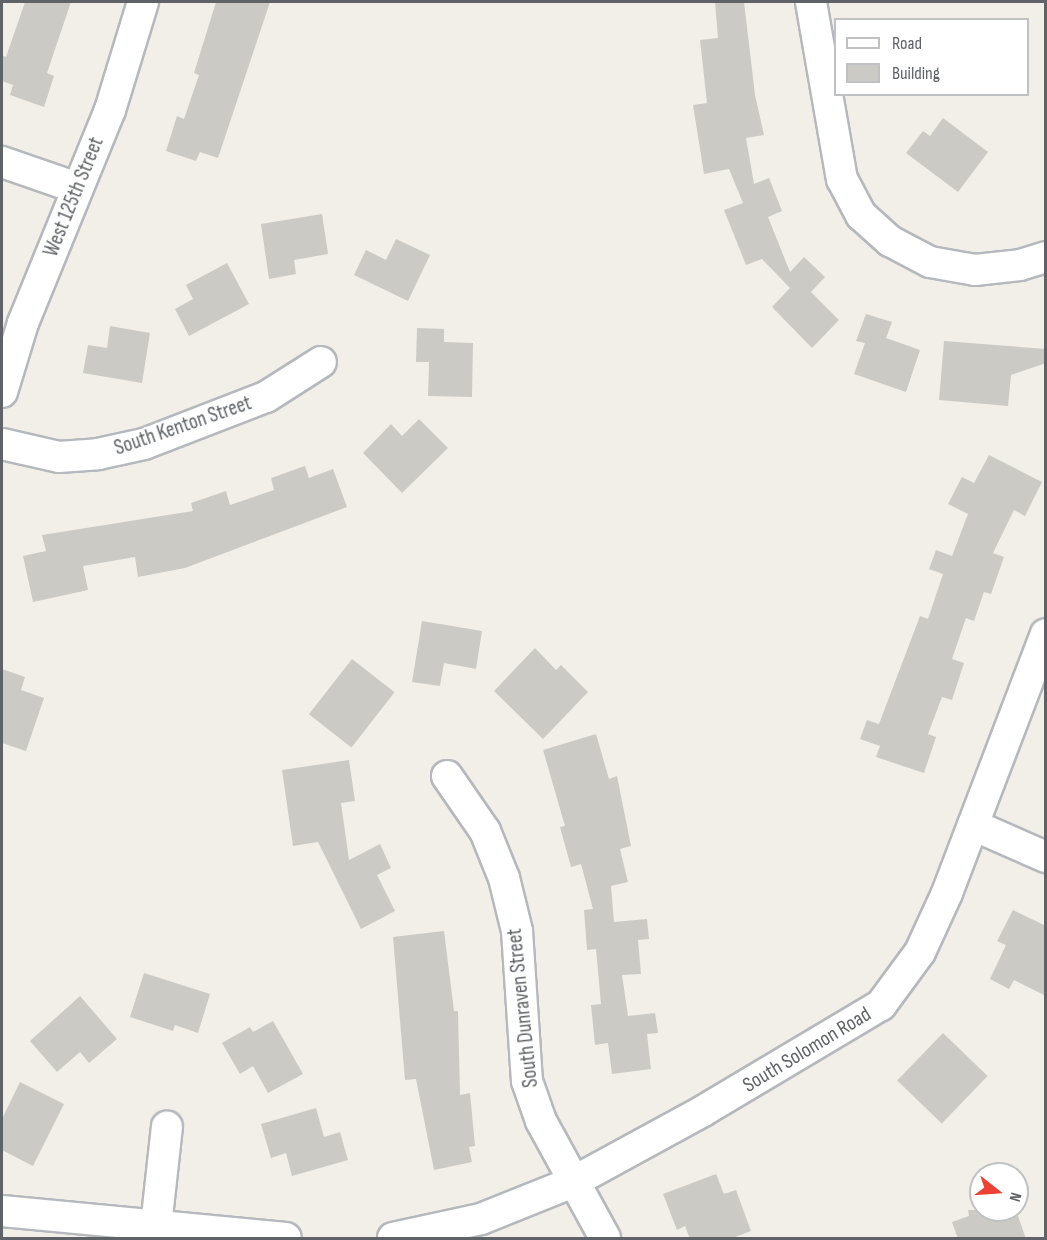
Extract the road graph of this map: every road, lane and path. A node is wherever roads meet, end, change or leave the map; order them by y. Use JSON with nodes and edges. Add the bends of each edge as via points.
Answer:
{"nodes":[{"id":1,"x":143,"y":2,"type":"edge"},
{"id":2,"x":811,"y":2,"type":"edge"},
{"id":3,"x":2,"y":162,"type":"edge"},
{"id":4,"x":77,"y":188,"type":"junction"},
{"id":5,"x":1046,"y":257,"type":"edge"},
{"id":6,"x":321,"y":362,"type":"dead end"},
{"id":7,"x":2,"y":392,"type":"edge"},
{"id":8,"x":2,"y":444,"type":"edge"},
{"id":9,"x":1046,"y":634,"type":"edge"},
{"id":10,"x":447,"y":776,"type":"dead end"},
{"id":11,"x":973,"y":825,"type":"junction"},
{"id":12,"x":1046,"y":857,"type":"edge"},
{"id":13,"x":167,"y":1127,"type":"dead end"},
{"id":14,"x":573,"y":1182,"type":"junction"},
{"id":15,"x":2,"y":1210,"type":"edge"},
{"id":16,"x":156,"y":1226,"type":"junction"},
{"id":17,"x":286,"y":1239,"type":"edge"},
{"id":18,"x":393,"y":1239,"type":"edge"},
{"id":19,"x":605,"y":1239,"type":"edge"}],
"edges":[{"from":1,"to":4,"type":"street","name":"West 125th Street","via":[[126,62]]},
{"from":2,"to":5,"type":"street","via":[[842,179],[861,215],[890,241],[930,262],[975,270],[1020,265]]},
{"from":3,"to":4,"type":"street"},
{"from":4,"to":7,"type":"street","name":"West 125th Street","via":[[23,323]]},
{"from":6,"to":8,"type":"street","name":"South Kenton Street","via":[[266,396],[144,444],[59,457]]},
{"from":9,"to":11,"type":"street","name":"South Solomon Road"},
{"from":10,"to":14,"type":"street","name":"South Dunraven Street","via":[[485,831],[504,878],[517,931],[527,1081],[541,1121]]},
{"from":11,"to":12,"type":"street"},
{"from":11,"to":14,"type":"street","name":"South Solomon Road","via":[[920,952],[881,1005],[703,1111]]},
{"from":13,"to":16,"type":"street"},
{"from":14,"to":18,"type":"street","name":"South Solomon Road","via":[[481,1220]]},
{"from":14,"to":19,"type":"street","name":"South Dunraven Street"},
{"from":15,"to":16,"type":"street"},
{"from":16,"to":17,"type":"street"}]}
